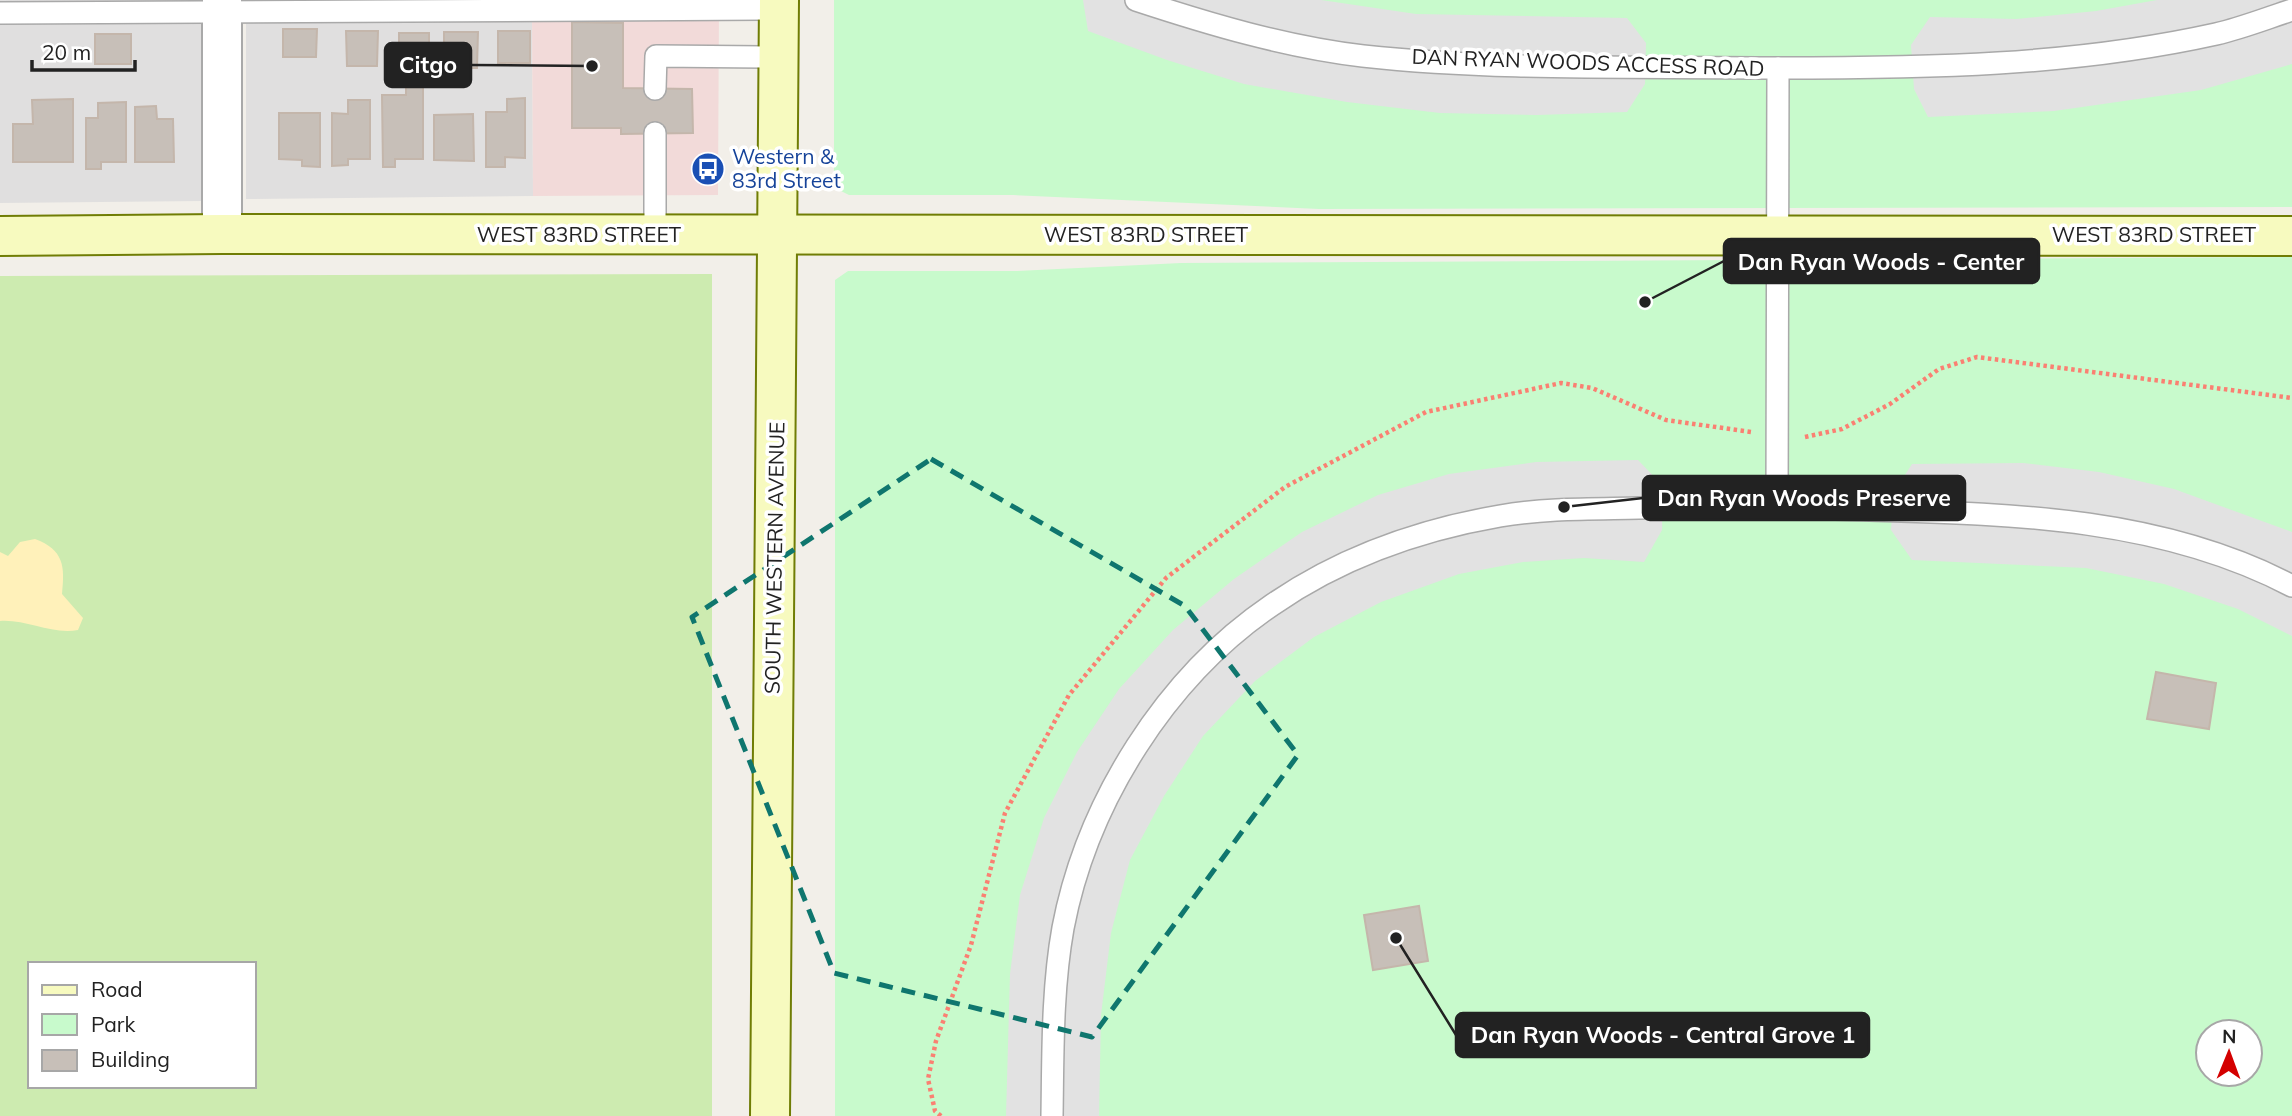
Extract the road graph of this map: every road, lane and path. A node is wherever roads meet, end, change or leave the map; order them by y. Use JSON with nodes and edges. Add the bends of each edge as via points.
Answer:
{"nodes":[{"id":1,"x":1136,"y":0,"type":"edge"},
{"id":2,"x":779,"y":4,"type":"edge"},
{"id":3,"x":488,"y":5,"type":"edge"},
{"id":4,"x":222,"y":6,"type":"edge"},
{"id":5,"x":2292,"y":10,"type":"edge"},
{"id":6,"x":0,"y":13,"type":"edge"},
{"id":7,"x":779,"y":57,"type":"junction"},
{"id":8,"x":1777,"y":68,"type":"junction"},
{"id":9,"x":655,"y":89,"type":"dead end"},
{"id":10,"x":655,"y":133,"type":"dead end"},
{"id":11,"x":222,"y":234,"type":"junction"},
{"id":12,"x":1778,"y":234,"type":"junction"},
{"id":13,"x":655,"y":235,"type":"junction"},
{"id":14,"x":0,"y":236,"type":"edge"},
{"id":15,"x":778,"y":236,"type":"junction"},
{"id":16,"x":2292,"y":236,"type":"edge"},
{"id":17,"x":2292,"y":398,"type":"edge"},
{"id":18,"x":1778,"y":435,"type":"junction"},
{"id":19,"x":1777,"y":507,"type":"junction"},
{"id":20,"x":2292,"y":586,"type":"edge"},
{"id":21,"x":770,"y":1116,"type":"edge"},
{"id":22,"x":941,"y":1116,"type":"edge"},
{"id":23,"x":1052,"y":1116,"type":"edge"}],
"edges":[{"from":1,"to":8,"type":"lane","name":"DAN RYAN WOODS ACCESS ROAD","via":[[1227,29],[1361,56],[1530,66]]},
{"from":2,"to":3,"type":"lane"},
{"from":2,"to":7,"type":"street","name":"SOUTH WESTERN AVENUE"},
{"from":3,"to":4,"type":"lane"},
{"from":4,"to":6,"type":"lane"},
{"from":4,"to":11,"type":"street"},
{"from":5,"to":8,"type":"lane","via":[[2217,34],[2075,58],[1934,68]]},
{"from":7,"to":9,"type":"lane","via":[[656,56]]},
{"from":7,"to":15,"type":"street","name":"SOUTH WESTERN AVENUE"},
{"from":8,"to":12,"type":"lane","name":"DAN RYAN WOODS ACCESS ROAD"},
{"from":10,"to":13,"type":"lane"},
{"from":11,"to":13,"type":"street","name":"WEST 83RD STREET"},
{"from":11,"to":14,"type":"street","name":"WEST 83RD STREET"},
{"from":12,"to":15,"type":"street","name":"WEST 83RD STREET"},
{"from":12,"to":16,"type":"street","name":"WEST 83RD STREET"},
{"from":12,"to":18,"type":"lane","name":"DAN RYAN WOODS ACCESS ROAD"},
{"from":13,"to":15,"type":"street","name":"WEST 83RD STREET"},
{"from":15,"to":21,"type":"street","name":"SOUTH WESTERN AVENUE"},
{"from":17,"to":18,"type":"path","via":[[1977,357],[1938,369],[1890,404],[1842,429],[1803,438]]},
{"from":18,"to":19,"type":"lane","name":"DAN RYAN WOODS ACCESS ROAD"},
{"from":18,"to":22,"type":"path","via":[[1666,420],[1592,387],[1561,383],[1426,412],[1285,487],[1166,578],[1069,695],[1005,813],[971,945],[936,1041],[928,1079],[935,1111]]},
{"from":19,"to":20,"type":"lane","via":[[1985,513],[2088,522],[2180,542],[2262,570]]},
{"from":19,"to":23,"type":"lane","via":[[1573,509],[1503,515],[1421,533],[1340,566],[1271,605],[1209,657],[1157,716],[1116,780],[1085,851],[1063,927]]}]}
